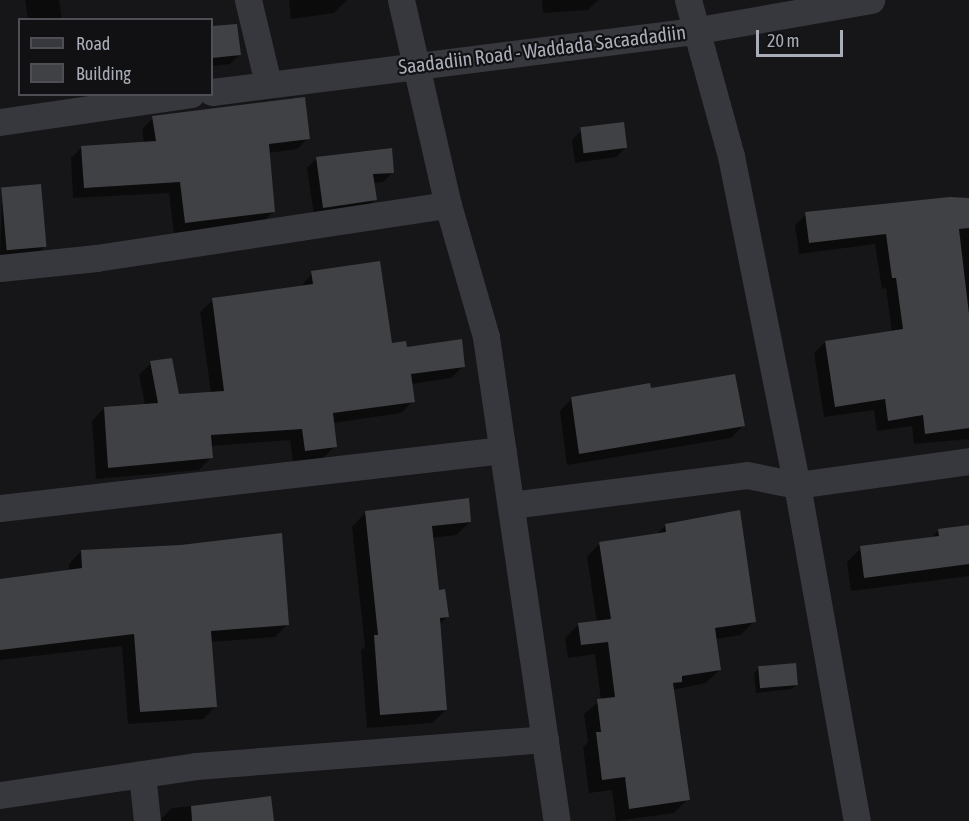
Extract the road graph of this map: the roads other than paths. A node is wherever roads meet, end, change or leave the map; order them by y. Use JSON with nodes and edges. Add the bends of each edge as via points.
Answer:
{"nodes":[{"id":1,"x":248,"y":0,"type":"edge"},
{"id":2,"x":401,"y":0,"type":"edge"},
{"id":3,"x":688,"y":0,"type":"edge"},
{"id":4,"x":871,"y":0,"type":"edge"},
{"id":5,"x":693,"y":31,"type":"junction"},
{"id":6,"x":417,"y":64,"type":"junction"},
{"id":7,"x":268,"y":83,"type":"junction"},
{"id":8,"x":213,"y":92,"type":"edge"},
{"id":9,"x":177,"y":96,"type":"edge"},
{"id":10,"x":0,"y":122,"type":"edge"},
{"id":11,"x":448,"y":205,"type":"junction"},
{"id":12,"x":0,"y":268,"type":"edge"},
{"id":13,"x":503,"y":450,"type":"junction"},
{"id":14,"x":969,"y":461,"type":"edge"},
{"id":15,"x":796,"y":485,"type":"junction"},
{"id":16,"x":511,"y":505,"type":"junction"},
{"id":17,"x":0,"y":508,"type":"edge"},
{"id":18,"x":544,"y":739,"type":"junction"},
{"id":19,"x":142,"y":774,"type":"junction"},
{"id":20,"x":0,"y":795,"type":"edge"},
{"id":21,"x":147,"y":821,"type":"edge"},
{"id":22,"x":557,"y":821,"type":"edge"},
{"id":23,"x":857,"y":821,"type":"edge"}],
"edges":[{"from":1,"to":7,"type":"street"},
{"from":2,"to":6,"type":"street"},
{"from":3,"to":5,"type":"street"},
{"from":4,"to":5,"type":"street","name":"Saadadiin Road - Waddada Sacaadadiin"},
{"from":5,"to":6,"type":"street","name":"Saadadiin Road - Waddada Sacaadadiin"},
{"from":5,"to":15,"type":"street","via":[[731,156]]},
{"from":6,"to":7,"type":"street","name":"Saadadiin Road - Waddada Sacaadadiin"},
{"from":6,"to":11,"type":"street"},
{"from":7,"to":8,"type":"street","name":"Saadadiin Road - Waddada Sacaadadiin"},
{"from":9,"to":10,"type":"street"},
{"from":11,"to":12,"type":"street","via":[[96,258]]},
{"from":11,"to":13,"type":"street","via":[[486,337]]},
{"from":13,"to":16,"type":"street"},
{"from":13,"to":17,"type":"street"},
{"from":14,"to":15,"type":"street"},
{"from":15,"to":16,"type":"street","via":[[747,475]]},
{"from":15,"to":23,"type":"street"},
{"from":16,"to":18,"type":"street"},
{"from":18,"to":19,"type":"street","via":[[196,766]]},
{"from":18,"to":22,"type":"street"},
{"from":19,"to":20,"type":"street"},
{"from":19,"to":21,"type":"street"}]}
